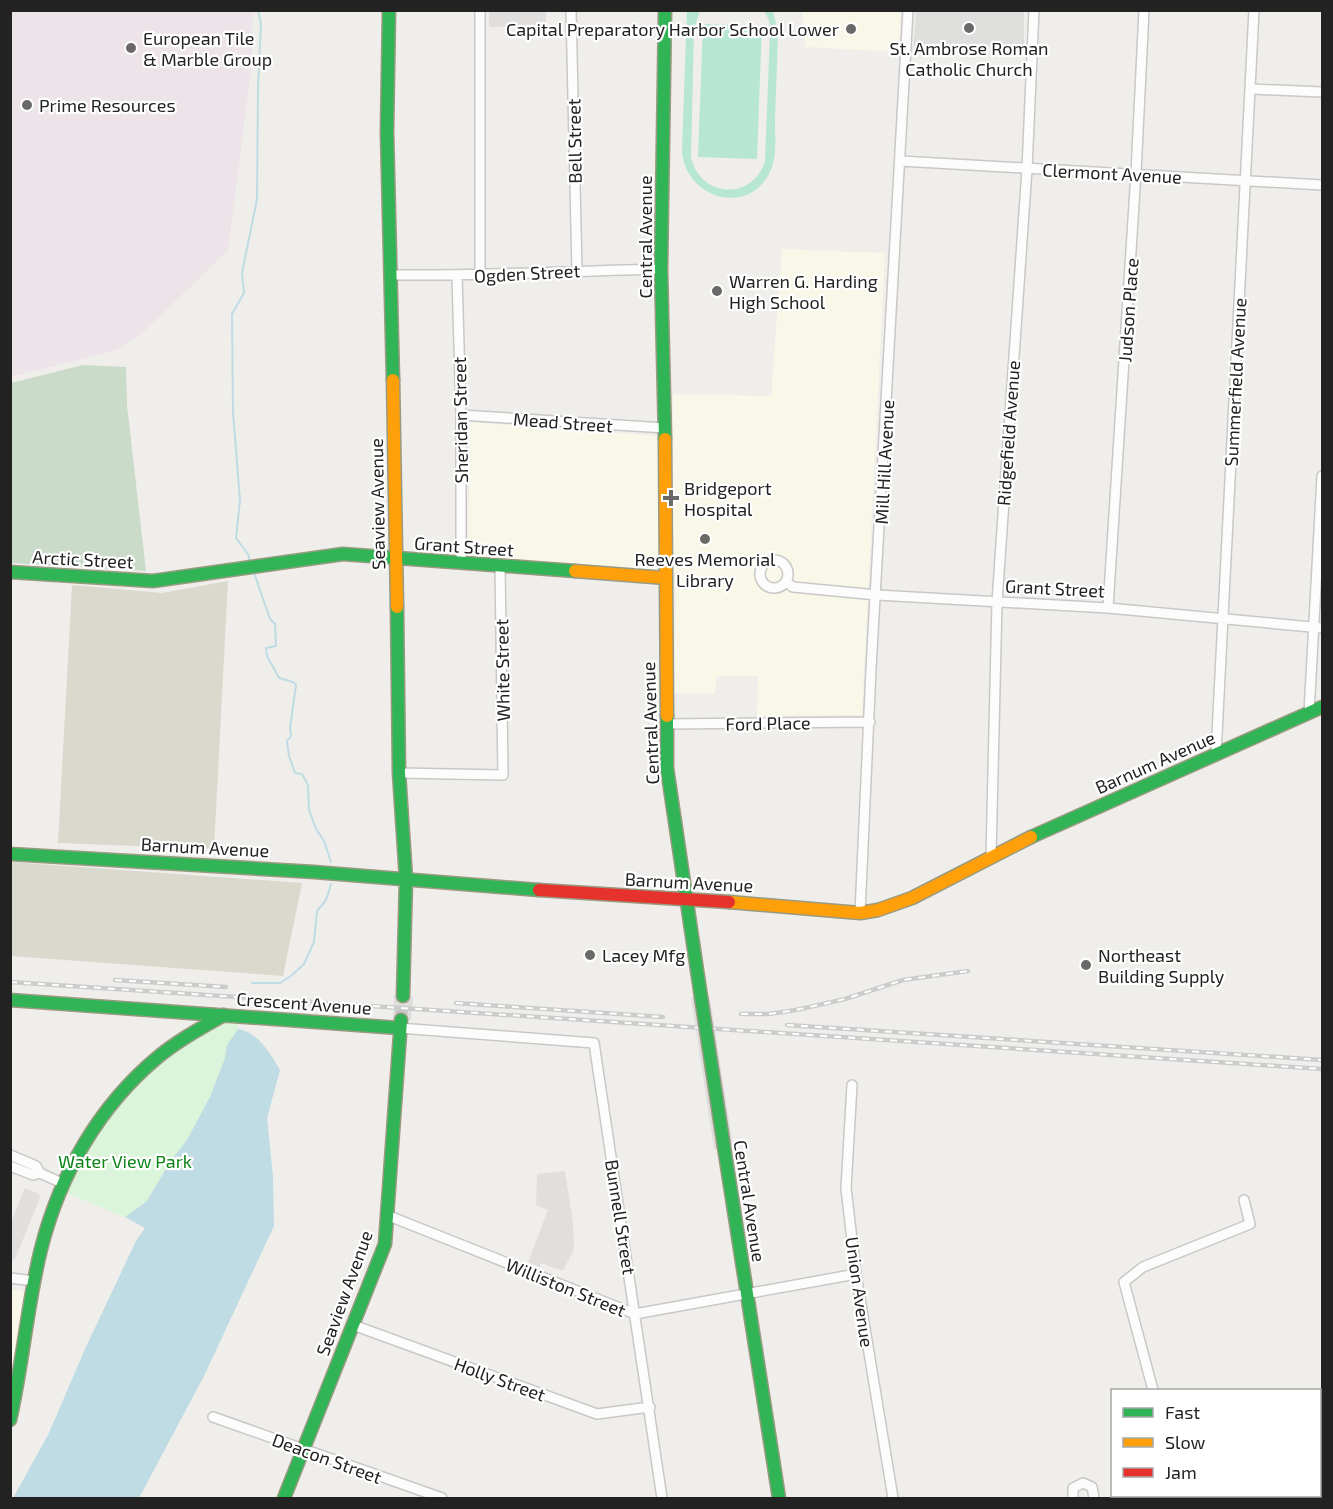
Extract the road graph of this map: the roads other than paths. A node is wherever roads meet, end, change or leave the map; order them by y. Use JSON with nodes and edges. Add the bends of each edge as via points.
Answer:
{"nodes":[{"id":1,"x":388,"y":10,"type":"edge"},
{"id":2,"x":480,"y":10,"type":"edge"},
{"id":3,"x":571,"y":10,"type":"edge"},
{"id":4,"x":665,"y":10,"type":"edge"},
{"id":5,"x":908,"y":10,"type":"edge"},
{"id":6,"x":1034,"y":10,"type":"edge"},
{"id":7,"x":1144,"y":10,"type":"edge"},
{"id":8,"x":1254,"y":10,"type":"edge"},
{"id":9,"x":1251,"y":89,"type":"junction"},
{"id":10,"x":1323,"y":92,"type":"edge"},
{"id":11,"x":901,"y":161,"type":"junction"},
{"id":12,"x":1027,"y":169,"type":"junction"},
{"id":13,"x":1136,"y":173,"type":"junction"},
{"id":14,"x":1247,"y":180,"type":"junction"},
{"id":15,"x":1323,"y":185,"type":"edge"},
{"id":16,"x":662,"y":269,"type":"junction"},
{"id":17,"x":577,"y":270,"type":"junction"},
{"id":18,"x":392,"y":275,"type":"junction"},
{"id":19,"x":457,"y":276,"type":"junction"},
{"id":20,"x":480,"y":276,"type":"junction"},
{"id":21,"x":461,"y":415,"type":"junction"},
{"id":22,"x":665,"y":428,"type":"junction"},
{"id":23,"x":1323,"y":476,"type":"edge"},
{"id":24,"x":396,"y":559,"type":"junction"},
{"id":25,"x":461,"y":563,"type":"junction"},
{"id":26,"x":500,"y":566,"type":"junction"},
{"id":27,"x":10,"y":572,"type":"edge"},
{"id":28,"x":666,"y":578,"type":"junction"},
{"id":29,"x":153,"y":581,"type":"joint"},
{"id":30,"x":786,"y":582,"type":"dead end"},
{"id":31,"x":877,"y":595,"type":"junction"},
{"id":32,"x":996,"y":602,"type":"junction"},
{"id":33,"x":1108,"y":608,"type":"junction"},
{"id":34,"x":1222,"y":620,"type":"junction"},
{"id":35,"x":1318,"y":628,"type":"edge"},
{"id":36,"x":1323,"y":707,"type":"edge"},
{"id":37,"x":1309,"y":713,"type":"junction"},
{"id":38,"x":870,"y":722,"type":"junction"},
{"id":39,"x":666,"y":724,"type":"junction"},
{"id":40,"x":1216,"y":754,"type":"junction"},
{"id":41,"x":399,"y":773,"type":"junction"},
{"id":42,"x":10,"y":854,"type":"edge"},
{"id":43,"x":991,"y":856,"type":"junction"},
{"id":44,"x":405,"y":879,"type":"junction"},
{"id":45,"x":684,"y":898,"type":"junction"},
{"id":46,"x":860,"y":913,"type":"junction"},
{"id":47,"x":403,"y":996,"type":"tunnel mouth"},
{"id":48,"x":10,"y":1000,"type":"edge"},
{"id":49,"x":224,"y":1015,"type":"junction"},
{"id":50,"x":400,"y":1024,"type":"junction"},
{"id":51,"x":594,"y":1043,"type":"joint"},
{"id":52,"x":852,"y":1085,"type":"dead end"},
{"id":53,"x":10,"y":1155,"type":"edge"},
{"id":54,"x":10,"y":1166,"type":"edge"},
{"id":55,"x":40,"y":1173,"type":"junction"},
{"id":56,"x":63,"y":1183,"type":"junction"},
{"id":57,"x":1244,"y":1200,"type":"dead end"},
{"id":58,"x":389,"y":1216,"type":"junction"},
{"id":59,"x":856,"y":1274,"type":"junction"},
{"id":60,"x":10,"y":1278,"type":"edge"},
{"id":61,"x":34,"y":1281,"type":"junction"},
{"id":62,"x":746,"y":1295,"type":"junction"},
{"id":63,"x":635,"y":1314,"type":"junction"},
{"id":64,"x":353,"y":1325,"type":"junction"},
{"id":65,"x":1153,"y":1389,"type":"edge"},
{"id":66,"x":650,"y":1407,"type":"junction"},
{"id":67,"x":213,"y":1417,"type":"dead end"},
{"id":68,"x":10,"y":1420,"type":"edge"},
{"id":69,"x":302,"y":1449,"type":"junction"},
{"id":70,"x":284,"y":1498,"type":"edge"},
{"id":71,"x":442,"y":1498,"type":"edge"},
{"id":72,"x":662,"y":1498,"type":"edge"},
{"id":73,"x":777,"y":1498,"type":"edge"},
{"id":74,"x":893,"y":1498,"type":"edge"},
{"id":75,"x":1072,"y":1498,"type":"edge"},
{"id":76,"x":1094,"y":1498,"type":"edge"}],
"edges":[{"from":1,"to":18,"type":"main road","name":"Seaview Avenue"},
{"from":2,"to":20,"type":"street"},
{"from":3,"to":17,"type":"street","name":"Bell Street"},
{"from":4,"to":16,"type":"main road","name":"Central Avenue"},
{"from":5,"to":11,"type":"street","name":"Mill Hill Avenue"},
{"from":6,"to":12,"type":"street","name":"Ridgefield Avenue"},
{"from":7,"to":13,"type":"street","name":"Judson Place"},
{"from":8,"to":9,"type":"street","name":"Summerfield Avenue"},
{"from":9,"to":10,"type":"street"},
{"from":9,"to":14,"type":"street","name":"Summerfield Avenue"},
{"from":11,"to":12,"type":"street","name":"Clermont Avenue"},
{"from":11,"to":31,"type":"street","name":"Mill Hill Avenue"},
{"from":12,"to":13,"type":"street","name":"Clermont Avenue"},
{"from":12,"to":32,"type":"street","name":"Ridgefield Avenue"},
{"from":13,"to":14,"type":"street","name":"Clermont Avenue"},
{"from":13,"to":33,"type":"street","name":"Judson Place"},
{"from":14,"to":15,"type":"street","name":"Clermont Avenue"},
{"from":14,"to":34,"type":"street","name":"Summerfield Avenue"},
{"from":16,"to":17,"type":"street","name":"Ogden Street"},
{"from":16,"to":22,"type":"main road","name":"Central Avenue"},
{"from":17,"to":20,"type":"street","name":"Ogden Street"},
{"from":18,"to":19,"type":"street","name":"Ogden Street"},
{"from":18,"to":24,"type":"main road","name":"Seaview Avenue"},
{"from":19,"to":20,"type":"street","name":"Ogden Street"},
{"from":19,"to":21,"type":"street","name":"Sheridan Street"},
{"from":21,"to":22,"type":"street","name":"Mead Street"},
{"from":21,"to":25,"type":"street","name":"Sheridan Street"},
{"from":22,"to":28,"type":"main road","name":"Central Avenue"},
{"from":23,"to":35,"type":"street"},
{"from":24,"to":25,"type":"main road","name":"Grant Street"},
{"from":24,"to":29,"type":"main road","name":"Grant Street","via":[[343,554]]},
{"from":24,"to":41,"type":"main road","name":"Seaview Avenue"},
{"from":25,"to":26,"type":"main road","name":"Grant Street"},
{"from":26,"to":28,"type":"main road","name":"Grant Street"},
{"from":26,"to":41,"type":"street","name":"White Street","via":[[503,775]]},
{"from":27,"to":29,"type":"main road","name":"Arctic Street"},
{"from":28,"to":39,"type":"main road","name":"Central Avenue"},
{"from":30,"to":31,"type":"street","name":"Grant Street"},
{"from":31,"to":32,"type":"street","name":"Grant Street"},
{"from":31,"to":38,"type":"street","name":"Mill Hill Avenue"},
{"from":32,"to":33,"type":"street","name":"Grant Street"},
{"from":32,"to":43,"type":"street","name":"Ridgefield Avenue"},
{"from":33,"to":34,"type":"street","name":"Grant Street"},
{"from":34,"to":35,"type":"street","name":"Grant Street"},
{"from":34,"to":40,"type":"street","name":"Summerfield Avenue"},
{"from":35,"to":37,"type":"street"},
{"from":36,"to":37,"type":"main road","name":"Barnum Avenue"},
{"from":37,"to":40,"type":"main road","name":"Barnum Avenue"},
{"from":38,"to":39,"type":"street","name":"Ford Place"},
{"from":38,"to":46,"type":"street","name":"Mill Hill Avenue"},
{"from":39,"to":45,"type":"main road","name":"Central Avenue","via":[[667,768]]},
{"from":40,"to":43,"type":"main road","name":"Barnum Avenue"},
{"from":41,"to":44,"type":"main road","name":"Seaview Avenue"},
{"from":42,"to":44,"type":"main road","name":"Barnum Avenue"},
{"from":43,"to":46,"type":"main road","name":"Barnum Avenue","via":[[894,905]]},
{"from":44,"to":45,"type":"main road","name":"Barnum Avenue"},
{"from":44,"to":47,"type":"main road","name":"Seaview Avenue"},
{"from":45,"to":46,"type":"main road","name":"Barnum Avenue"},
{"from":45,"to":62,"type":"main road","name":"Central Avenue","bridge":true},
{"from":48,"to":49,"type":"main road","name":"Crescent Avenue"},
{"from":49,"to":50,"type":"main road","name":"Crescent Avenue"},
{"from":49,"to":56,"type":"main road","via":[[157,1057],[126,1087],[94,1127]]},
{"from":50,"to":51,"type":"street","name":"Crescent Avenue"},
{"from":50,"to":58,"type":"main road","name":"Seaview Avenue"},
{"from":51,"to":63,"type":"street","name":"Bunnell Street"},
{"from":52,"to":59,"type":"street","name":"Union Avenue","via":[[846,1188]]},
{"from":53,"to":55,"type":"street","via":[[36,1166]]},
{"from":54,"to":55,"type":"street","via":[[33,1175]]},
{"from":55,"to":56,"type":"street"},
{"from":56,"to":61,"type":"main road"},
{"from":57,"to":65,"type":"street","via":[[1250,1224],[1143,1267],[1124,1282]]},
{"from":58,"to":63,"type":"street","name":"Williston Street"},
{"from":58,"to":64,"type":"main road","name":"Seaview Avenue","via":[[386,1244]]},
{"from":59,"to":62,"type":"street","name":"Williston Street"},
{"from":59,"to":74,"type":"street","name":"Union Avenue"},
{"from":60,"to":61,"type":"street"},
{"from":61,"to":68,"type":"main road"},
{"from":62,"to":63,"type":"street","name":"Williston Street"},
{"from":62,"to":73,"type":"main road","name":"Central Avenue"},
{"from":63,"to":66,"type":"street","name":"Bunnell Street"},
{"from":64,"to":66,"type":"street","name":"Holly Street","via":[[597,1414]]},
{"from":64,"to":69,"type":"main road","name":"Seaview Avenue"},
{"from":66,"to":72,"type":"street","name":"Bunnell Street"},
{"from":67,"to":69,"type":"street","name":"Deacon Street"},
{"from":69,"to":70,"type":"main road","name":"Seaview Avenue"},
{"from":69,"to":71,"type":"street","name":"Deacon Street"},
{"from":75,"to":76,"type":"street","via":[[1073,1488],[1083,1482],[1092,1487]]}]}
